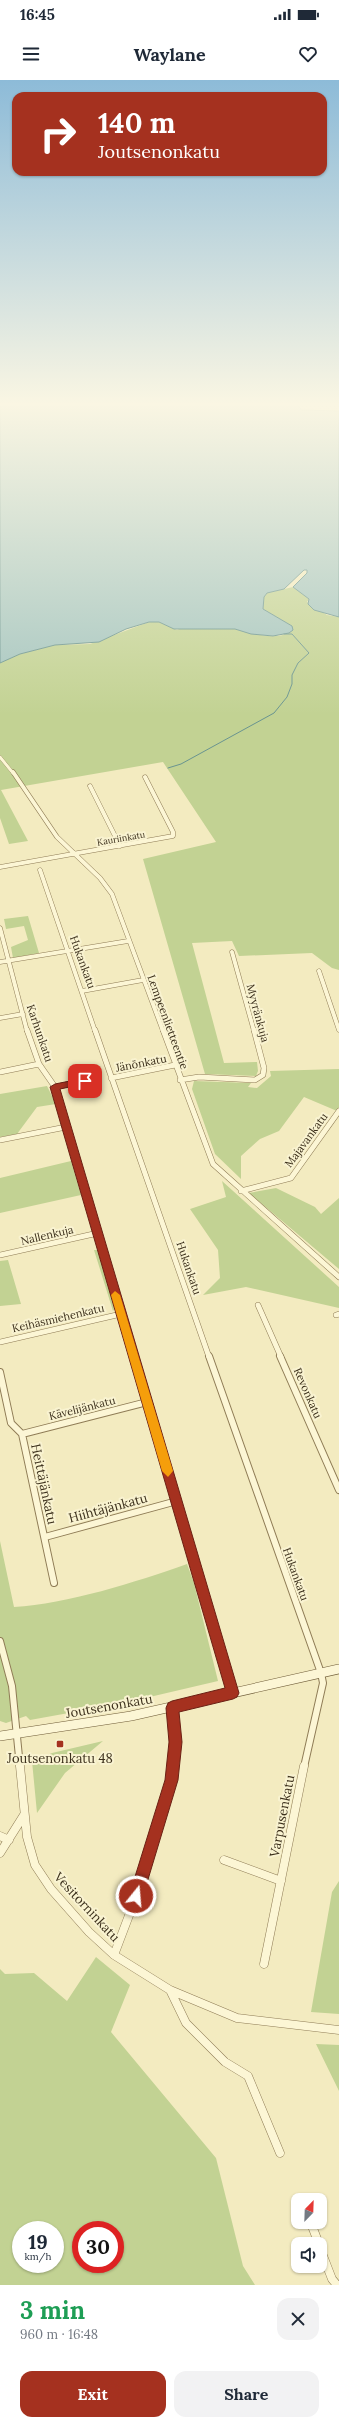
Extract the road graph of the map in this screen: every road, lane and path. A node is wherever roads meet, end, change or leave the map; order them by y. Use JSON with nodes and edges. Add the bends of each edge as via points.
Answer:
{"nodes":[{"id":1,"x":0,"y":757,"type":"edge"},
{"id":2,"x":145,"y":777,"type":"dead end"},
{"id":3,"x":90,"y":786,"type":"dead end"},
{"id":4,"x":120,"y":846,"type":"junction"},
{"id":5,"x":72,"y":854,"type":"junction"},
{"id":6,"x":0,"y":867,"type":"edge"},
{"id":7,"x":40,"y":870,"type":"dead end"},
{"id":8,"x":0,"y":928,"type":"edge"},
{"id":9,"x":1,"y":937,"type":"edge"},
{"id":10,"x":128,"y":941,"type":"junction"},
{"id":11,"x":68,"y":951,"type":"junction"},
{"id":12,"x":232,"y":952,"type":"dead end"},
{"id":13,"x":9,"y":961,"type":"junction"},
{"id":14,"x":0,"y":962,"type":"edge"},
{"id":15,"x":319,"y":971,"type":"dead end"},
{"id":16,"x":143,"y":980,"type":"junction"},
{"id":17,"x":82,"y":991,"type":"junction"},
{"id":18,"x":22,"y":1014,"type":"junction"},
{"id":19,"x":0,"y":1018,"type":"edge"},
{"id":20,"x":339,"y":1030,"type":"edge"},
{"id":21,"x":39,"y":1064,"type":"junction"},
{"id":22,"x":175,"y":1065,"type":"junction"},
{"id":23,"x":0,"y":1072,"type":"edge"},
{"id":24,"x":111,"y":1078,"type":"junction"},
{"id":25,"x":180,"y":1080,"type":"junction"},
{"id":26,"x":88,"y":1083,"type":"dead end"},
{"id":27,"x":55,"y":1087,"type":"junction"},
{"id":28,"x":339,"y":1111,"type":"edge"},
{"id":29,"x":66,"y":1126,"type":"junction"},
{"id":30,"x":0,"y":1140,"type":"edge"},
{"id":31,"x":241,"y":1191,"type":"junction"},
{"id":32,"x":98,"y":1233,"type":"junction"},
{"id":33,"x":0,"y":1255,"type":"edge"},
{"id":34,"x":339,"y":1277,"type":"edge"},
{"id":35,"x":258,"y":1305,"type":"dead end"},
{"id":36,"x":121,"y":1314,"type":"junction"},
{"id":37,"x":0,"y":1342,"type":"edge"},
{"id":38,"x":0,"y":1372,"type":"edge"},
{"id":39,"x":147,"y":1402,"type":"junction"},
{"id":40,"x":22,"y":1434,"type":"junction"},
{"id":41,"x":339,"y":1490,"type":"edge"},
{"id":42,"x":177,"y":1502,"type":"junction"},
{"id":43,"x":45,"y":1537,"type":"junction"},
{"id":44,"x":54,"y":1583,"type":"dead end"},
{"id":45,"x":0,"y":1641,"type":"edge"},
{"id":46,"x":339,"y":1669,"type":"edge"},
{"id":47,"x":321,"y":1673,"type":"junction"},
{"id":48,"x":233,"y":1693,"type":"junction"},
{"id":49,"x":172,"y":1708,"type":"junction"},
{"id":50,"x":18,"y":1734,"type":"junction"},
{"id":51,"x":0,"y":1736,"type":"edge"},
{"id":52,"x":24,"y":1815,"type":"junction"},
{"id":53,"x":0,"y":1836,"type":"edge"},
{"id":54,"x":9,"y":1840,"type":"junction"},
{"id":55,"x":0,"y":1853,"type":"edge"},
{"id":56,"x":224,"y":1860,"type":"dead end"},
{"id":57,"x":282,"y":1881,"type":"junction"},
{"id":58,"x":114,"y":1955,"type":"junction"},
{"id":59,"x":264,"y":1964,"type":"dead end"},
{"id":60,"x":170,"y":1990,"type":"junction"},
{"id":61,"x":339,"y":2030,"type":"edge"},
{"id":62,"x":280,"y":2153,"type":"dead end"},
{"id":63,"x":327,"y":2266,"type":"edge"},
{"id":64,"x":337,"y":2285,"type":"edge"}],
"edges":[{"from":1,"to":5,"type":"street","name":"Lempeenlietteentie"},
{"from":2,"to":4,"type":"street","name":"Kauriinkatu","via":[[173,836]]},
{"from":3,"to":4,"type":"street"},
{"from":4,"to":5,"type":"street","name":"Kauriinkatu"},
{"from":5,"to":6,"type":"street","name":"Kauriinkatu"},
{"from":5,"to":10,"type":"street","name":"Lempeenlietteentie","via":[[104,880],[112,894]]},
{"from":7,"to":11,"type":"street","name":"Hukankatu"},
{"from":8,"to":9,"type":"street","name":"Karhunkatu"},
{"from":9,"to":13,"type":"street","name":"Karhunkatu"},
{"from":10,"to":11,"type":"street"},
{"from":10,"to":16,"type":"street","name":"Lempeenlietteentie"},
{"from":11,"to":13,"type":"street"},
{"from":11,"to":17,"type":"street","name":"Hukankatu"},
{"from":12,"to":25,"type":"street","name":"Myyränkuja","via":[[264,1068],[261,1078],[255,1080],[199,1077]]},
{"from":13,"to":14,"type":"street"},
{"from":13,"to":18,"type":"street","name":"Karhunkatu"},
{"from":15,"to":20,"type":"street"},
{"from":16,"to":17,"type":"street"},
{"from":16,"to":22,"type":"street","name":"Lempeenlietteentie"},
{"from":17,"to":24,"type":"street","name":"Hukankatu"},
{"from":18,"to":19,"type":"street"},
{"from":18,"to":21,"type":"street","name":"Karhunkatu"},
{"from":21,"to":23,"type":"street"},
{"from":21,"to":27,"type":"street","name":"Karhunkatu"},
{"from":22,"to":24,"type":"street","name":"Jänönkatu"},
{"from":22,"to":25,"type":"street","name":"Lempeenlietteentie"},
{"from":24,"to":47,"type":"street","name":"Hukankatu"},
{"from":25,"to":31,"type":"street","name":"Lempeenlietteentie","via":[[213,1164]]},
{"from":26,"to":27,"type":"street","via":[[85,1081]]},
{"from":27,"to":29,"type":"street","name":"Karhunkatu"},
{"from":28,"to":31,"type":"street","name":"Majavankatu","via":[[291,1178]]},
{"from":29,"to":30,"type":"street"},
{"from":29,"to":32,"type":"street","name":"Karhunkatu"},
{"from":31,"to":34,"type":"street","name":"Lempeenlietteentie"},
{"from":32,"to":33,"type":"street","name":"Nallenkuja"},
{"from":32,"to":36,"type":"street","name":"Karhunkatu"},
{"from":35,"to":41,"type":"street","name":"Revonkatu"},
{"from":36,"to":37,"type":"street","name":"Keihäsmiehenkatu"},
{"from":36,"to":39,"type":"street","name":"Karhunkatu"},
{"from":38,"to":40,"type":"street","name":"Heittäjänkatu","via":[[11,1422]]},
{"from":39,"to":40,"type":"street","name":"Kävelijänkatu"},
{"from":39,"to":42,"type":"street","name":"Karhunkatu"},
{"from":40,"to":43,"type":"street","name":"Heittäjänkatu"},
{"from":42,"to":43,"type":"street","name":"Hiihtäjänkatu"},
{"from":42,"to":48,"type":"street","name":"Karhunkatu"},
{"from":43,"to":44,"type":"street","name":"Heittäjänkatu"},
{"from":45,"to":50,"type":"street","name":"Vesitorninkatu","via":[[12,1686]]},
{"from":46,"to":47,"type":"main road","name":"Joutsenonkatu"},
{"from":47,"to":48,"type":"main road","name":"Joutsenonkatu"},
{"from":47,"to":57,"type":"street","name":"Varpusenkatu","via":[[323,1683],[296,1802]]},
{"from":48,"to":49,"type":"main road","name":"Joutsenonkatu"},
{"from":49,"to":50,"type":"main road","name":"Joutsenonkatu"},
{"from":49,"to":58,"type":"street","via":[[175,1742],[172,1780],[136,1896]]},
{"from":50,"to":51,"type":"main road","name":"Joutsenonkatu"},
{"from":50,"to":52,"type":"street","name":"Vesitorninkatu"},
{"from":52,"to":54,"type":"street"},
{"from":52,"to":58,"type":"street","name":"Vesitorninkatu","via":[[35,1865],[51,1889],[89,1932]]},
{"from":53,"to":54,"type":"street"},
{"from":54,"to":55,"type":"street"},
{"from":56,"to":57,"type":"street"},
{"from":57,"to":59,"type":"street","name":"Varpusenkatu"},
{"from":58,"to":60,"type":"street","name":"Vesitorninkatu"},
{"from":60,"to":61,"type":"street","name":"Vesitorninkatu","via":[[237,2018]]},
{"from":60,"to":62,"type":"street","via":[[186,2023],[225,2062],[248,2076]]},
{"from":63,"to":64,"type":"street"}]}
